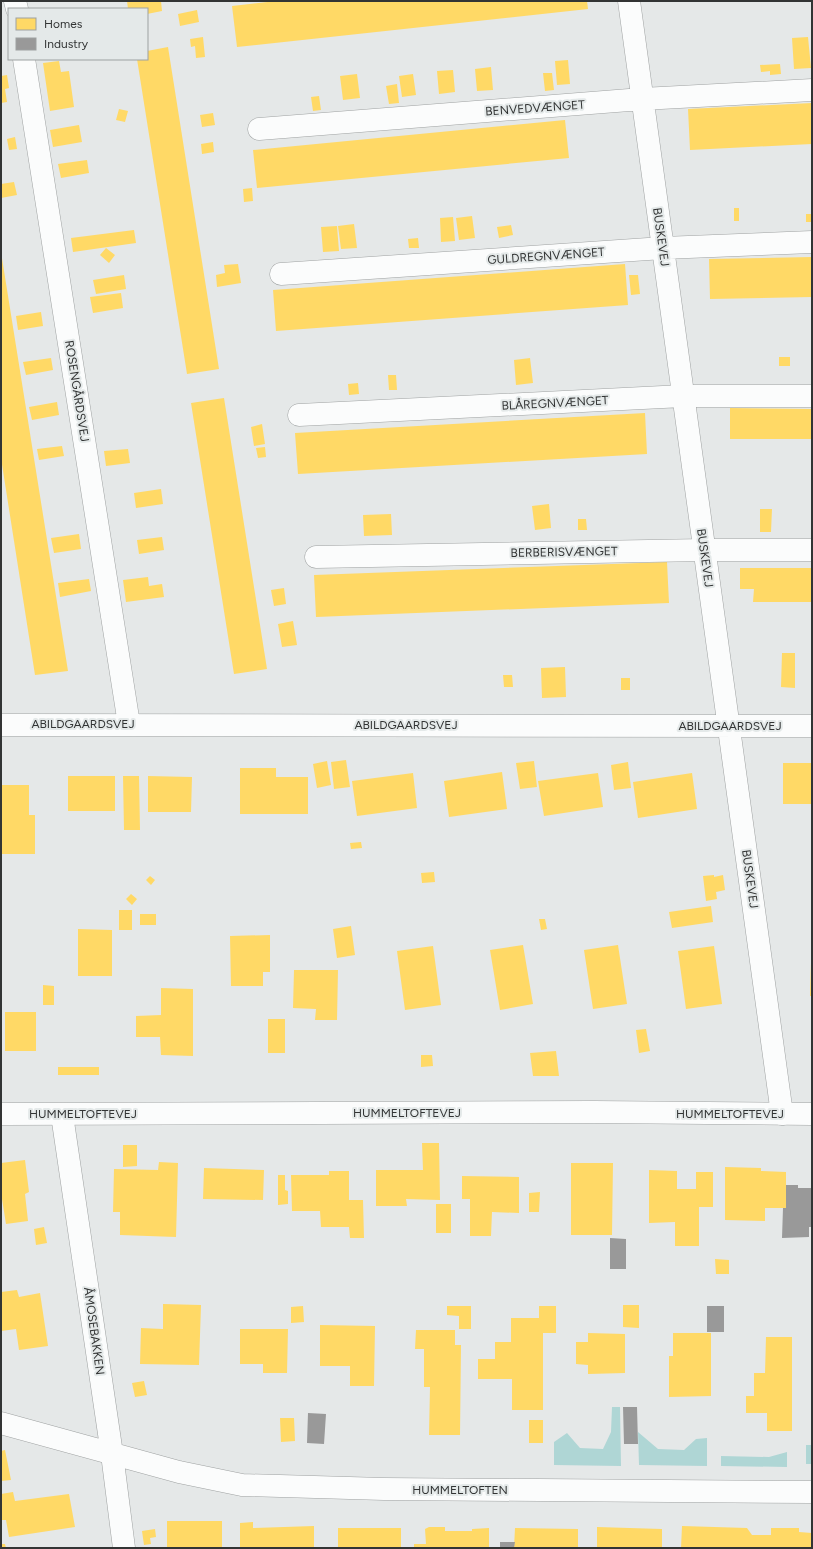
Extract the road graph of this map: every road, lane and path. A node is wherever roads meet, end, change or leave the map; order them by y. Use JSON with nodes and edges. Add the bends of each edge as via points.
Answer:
{"nodes":[{"id":1,"x":629,"y":1,"type":"edge"},
{"id":2,"x":24,"y":60,"type":"edge"},
{"id":3,"x":812,"y":90,"type":"edge"},
{"id":4,"x":642,"y":99,"type":"junction"},
{"id":5,"x":259,"y":128,"type":"dead end"},
{"id":6,"x":812,"y":242,"type":"edge"},
{"id":7,"x":663,"y":248,"type":"junction"},
{"id":8,"x":281,"y":274,"type":"dead end"},
{"id":9,"x":683,"y":396,"type":"junction"},
{"id":10,"x":812,"y":396,"type":"edge"},
{"id":11,"x":299,"y":415,"type":"dead end"},
{"id":12,"x":704,"y":550,"type":"junction"},
{"id":13,"x":812,"y":550,"type":"edge"},
{"id":14,"x":316,"y":557,"type":"dead end"},
{"id":15,"x":129,"y":724,"type":"junction"},
{"id":16,"x":1,"y":725,"type":"edge"},
{"id":17,"x":729,"y":726,"type":"junction"},
{"id":18,"x":812,"y":726,"type":"edge"},
{"id":19,"x":1,"y":1114,"type":"edge"},
{"id":20,"x":782,"y":1114,"type":"junction"},
{"id":21,"x":812,"y":1114,"type":"edge"},
{"id":22,"x":62,"y":1115,"type":"junction"},
{"id":23,"x":1,"y":1423,"type":"edge"},
{"id":24,"x":112,"y":1454,"type":"junction"},
{"id":25,"x":812,"y":1492,"type":"edge"},
{"id":26,"x":124,"y":1548,"type":"edge"}],
"edges":[{"from":1,"to":4,"type":"street","name":"BUSKEVEJ"},
{"from":2,"to":15,"type":"street","name":"ROSENGÅRDSVEJ"},
{"from":3,"to":4,"type":"street","name":"BENVEDVÆNGET"},
{"from":4,"to":5,"type":"street","name":"BENVEDVÆNGET"},
{"from":4,"to":7,"type":"street","name":"BUSKEVEJ"},
{"from":6,"to":7,"type":"street","name":"GULDREGNVÆNGET"},
{"from":7,"to":8,"type":"street","name":"GULDREGNVÆNGET"},
{"from":7,"to":9,"type":"street","name":"BUSKEVEJ"},
{"from":9,"to":10,"type":"street","name":"BLÅREGNVÆNGET"},
{"from":9,"to":11,"type":"street","name":"BLÅREGNVÆNGET"},
{"from":9,"to":12,"type":"street","name":"BUSKEVEJ"},
{"from":12,"to":13,"type":"street","name":"BERBERISVÆNGET"},
{"from":12,"to":14,"type":"street","name":"BERBERISVÆNGET"},
{"from":12,"to":17,"type":"street","name":"BUSKEVEJ"},
{"from":15,"to":16,"type":"street","name":"ABILDGAARDSVEJ"},
{"from":15,"to":17,"type":"street","name":"ABILDGAARDSVEJ"},
{"from":17,"to":18,"type":"street","name":"ABILDGAARDSVEJ"},
{"from":17,"to":20,"type":"street","name":"BUSKEVEJ"},
{"from":19,"to":22,"type":"street","name":"HUMMELTOFTEVEJ"},
{"from":20,"to":21,"type":"street","name":"HUMMELTOFTEVEJ"},
{"from":20,"to":22,"type":"street","name":"HUMMELTOFTEVEJ","via":[[586,1112]]},
{"from":22,"to":24,"type":"street","name":"ÅMOSEBAKKEN"},
{"from":23,"to":24,"type":"street","name":"HUMMELTOFTEN"},
{"from":24,"to":25,"type":"street","name":"HUMMELTOFTEN","via":[[242,1485],[384,1489]]},
{"from":24,"to":26,"type":"street","name":"ÅMOSEBAKKEN"}]}
